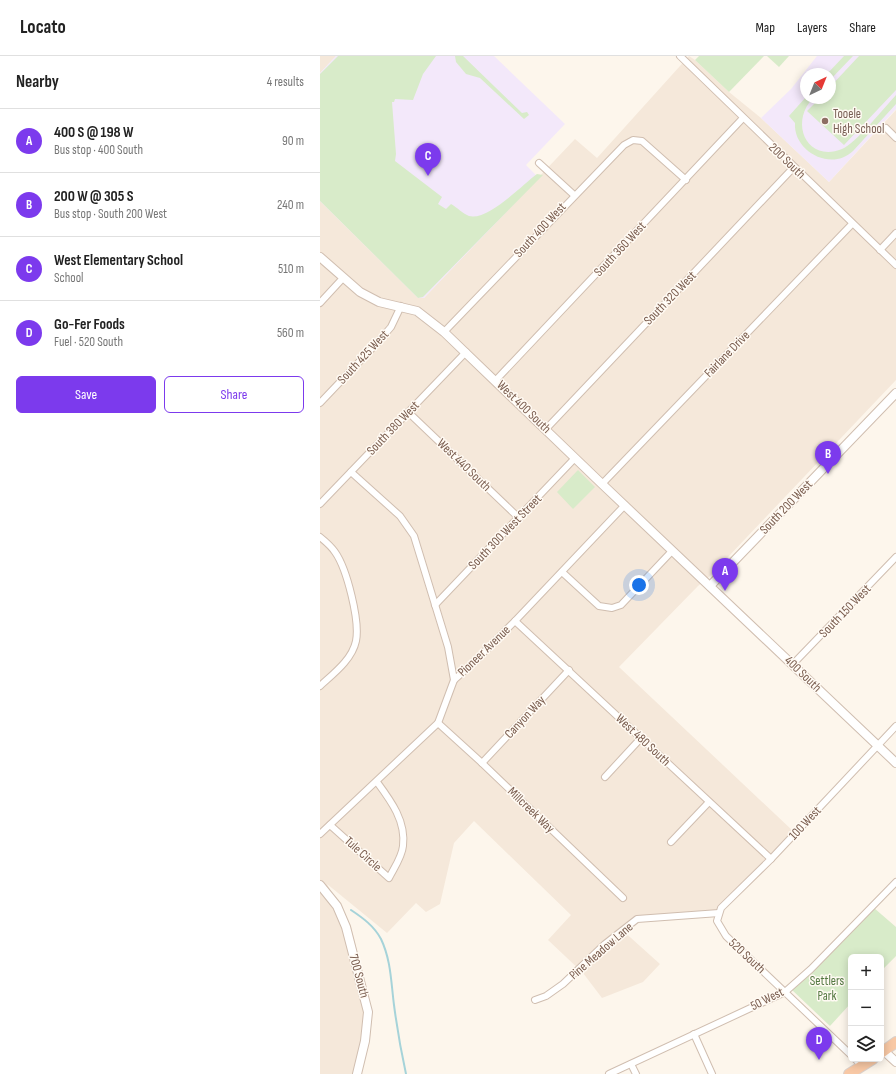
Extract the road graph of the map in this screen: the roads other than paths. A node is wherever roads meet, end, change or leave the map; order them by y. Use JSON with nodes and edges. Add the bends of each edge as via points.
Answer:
{"nodes":[{"id":1,"x":680,"y":56,"type":"edge"},
{"id":2,"x":743,"y":118,"type":"junction"},
{"id":3,"x":886,"y":128,"type":"dead end"},
{"id":4,"x":896,"y":138,"type":"edge"},
{"id":5,"x":538,"y":163,"type":"dead end"},
{"id":6,"x":794,"y":167,"type":"junction"},
{"id":7,"x":686,"y":180,"type":"junction"},
{"id":8,"x":574,"y":195,"type":"junction"},
{"id":9,"x":852,"y":224,"type":"junction"},
{"id":10,"x":896,"y":233,"type":"edge"},
{"id":11,"x":880,"y":250,"type":"junction"},
{"id":12,"x":320,"y":257,"type":"edge"},
{"id":13,"x":896,"y":265,"type":"edge"},
{"id":14,"x":343,"y":278,"type":"junction"},
{"id":15,"x":320,"y":303,"type":"edge"},
{"id":16,"x":401,"y":306,"type":"junction"},
{"id":17,"x":444,"y":332,"type":"junction"},
{"id":18,"x":466,"y":352,"type":"junction"},
{"id":19,"x":496,"y":380,"type":"junction"},
{"id":20,"x":896,"y":393,"type":"edge"},
{"id":21,"x":320,"y":403,"type":"edge"},
{"id":22,"x":408,"y":412,"type":"junction"},
{"id":23,"x":546,"y":428,"type":"junction"},
{"id":24,"x":575,"y":458,"type":"junction"},
{"id":25,"x":352,"y":472,"type":"junction"},
{"id":26,"x":602,"y":484,"type":"junction"},
{"id":27,"x":320,"y":504,"type":"edge"},
{"id":28,"x":625,"y":506,"type":"junction"},
{"id":29,"x":520,"y":518,"type":"junction"},
{"id":30,"x":320,"y":537,"type":"edge"},
{"id":31,"x":672,"y":551,"type":"junction"},
{"id":32,"x":896,"y":557,"type":"edge"},
{"id":33,"x":562,"y":572,"type":"junction"},
{"id":34,"x":710,"y":586,"type":"junction"},
{"id":35,"x":435,"y":605,"type":"junction"},
{"id":36,"x":515,"y":621,"type":"junction"},
{"id":37,"x":793,"y":664,"type":"junction"},
{"id":38,"x":569,"y":670,"type":"junction"},
{"id":39,"x":454,"y":680,"type":"junction"},
{"id":40,"x":320,"y":686,"type":"edge"},
{"id":41,"x":438,"y":723,"type":"junction"},
{"id":42,"x":896,"y":726,"type":"edge"},
{"id":43,"x":640,"y":738,"type":"junction"},
{"id":44,"x":878,"y":745,"type":"junction"},
{"id":45,"x":482,"y":763,"type":"junction"},
{"id":46,"x":896,"y":763,"type":"edge"},
{"id":47,"x":605,"y":777,"type":"dead end"},
{"id":48,"x":376,"y":782,"type":"junction"},
{"id":49,"x":709,"y":802,"type":"junction"},
{"id":50,"x":330,"y":825,"type":"junction"},
{"id":51,"x":320,"y":834,"type":"edge"},
{"id":52,"x":671,"y":842,"type":"dead end"},
{"id":53,"x":771,"y":859,"type":"junction"},
{"id":54,"x":896,"y":882,"type":"edge"},
{"id":55,"x":320,"y":885,"type":"edge"},
{"id":56,"x":623,"y":898,"type":"dead end"},
{"id":57,"x":719,"y":914,"type":"junction"},
{"id":58,"x":717,"y":921,"type":"joint"},
{"id":59,"x":785,"y":992,"type":"junction"},
{"id":60,"x":535,"y":1000,"type":"dead end"},
{"id":61,"x":694,"y":1034,"type":"junction"},
{"id":62,"x":896,"y":1042,"type":"edge"},
{"id":63,"x":884,"y":1051,"type":"edge"},
{"id":64,"x":848,"y":1053,"type":"edge"},
{"id":65,"x":884,"y":1053,"type":"edge"},
{"id":66,"x":858,"y":1062,"type":"edge"},
{"id":67,"x":868,"y":1062,"type":"edge"},
{"id":68,"x":896,"y":1062,"type":"edge"},
{"id":69,"x":631,"y":1064,"type":"junction"},
{"id":70,"x":862,"y":1066,"type":"junction"},
{"id":71,"x":358,"y":1074,"type":"edge"},
{"id":72,"x":609,"y":1074,"type":"edge"},
{"id":73,"x":636,"y":1074,"type":"edge"},
{"id":74,"x":712,"y":1074,"type":"edge"},
{"id":75,"x":850,"y":1074,"type":"edge"}],
"edges":[{"from":1,"to":2,"type":"street","name":"200 South"},
{"from":2,"to":6,"type":"street","name":"200 South"},
{"from":2,"to":7,"type":"street","name":"South 360 West"},
{"from":3,"to":4,"type":"street"},
{"from":5,"to":8,"type":"street"},
{"from":6,"to":9,"type":"street","name":"200 South"},
{"from":6,"to":23,"type":"street","name":"South 320 West"},
{"from":7,"to":8,"type":"street","name":"South 400 West","via":[[642,141],[633,140],[624,145]]},
{"from":7,"to":19,"type":"street","name":"South 360 West"},
{"from":8,"to":17,"type":"street","name":"South 400 West"},
{"from":9,"to":11,"type":"street","name":"200 South"},
{"from":9,"to":26,"type":"street","name":"Fairlane Drive"},
{"from":10,"to":11,"type":"street"},
{"from":11,"to":13,"type":"street","name":"200 South"},
{"from":12,"to":14,"type":"street","name":"West 400 South"},
{"from":14,"to":15,"type":"street"},
{"from":14,"to":16,"type":"street","name":"West 400 South","via":[[360,292],[379,302]]},
{"from":16,"to":17,"type":"street","name":"West 400 South","via":[[416,311]]},
{"from":16,"to":21,"type":"street","name":"South 425 West","via":[[386,332]]},
{"from":17,"to":18,"type":"street","name":"West 400 South"},
{"from":18,"to":19,"type":"street","name":"West 400 South"},
{"from":18,"to":22,"type":"street","name":"South 380 West"},
{"from":19,"to":23,"type":"street","name":"West 400 South"},
{"from":20,"to":34,"type":"street","name":"South 200 West"},
{"from":22,"to":25,"type":"street","name":"South 380 West"},
{"from":22,"to":29,"type":"street","name":"West 440 South"},
{"from":23,"to":24,"type":"street","name":"West 400 South"},
{"from":24,"to":26,"type":"street","name":"West 400 South"},
{"from":24,"to":29,"type":"street","name":"South 300 West Street"},
{"from":25,"to":27,"type":"street","name":"South 380 West"},
{"from":25,"to":35,"type":"street","via":[[400,516],[414,536]]},
{"from":26,"to":28,"type":"street","name":"West 400 South"},
{"from":28,"to":31,"type":"street","name":"West 400 South"},
{"from":28,"to":33,"type":"street","name":"Pioneer Avenue"},
{"from":29,"to":35,"type":"street","name":"South 300 West Street"},
{"from":30,"to":40,"type":"street","via":[[335,552],[347,581],[356,620],[356,642],[346,661]]},
{"from":31,"to":33,"type":"street","via":[[621,605],[612,608],[599,606]]},
{"from":31,"to":34,"type":"street","name":"West 400 South"},
{"from":32,"to":37,"type":"street","name":"South 150 West"},
{"from":33,"to":36,"type":"street","name":"Pioneer Avenue"},
{"from":34,"to":37,"type":"street","name":"400 South"},
{"from":35,"to":39,"type":"street","via":[[448,647]]},
{"from":36,"to":38,"type":"street","name":"West 480 South"},
{"from":36,"to":39,"type":"street","name":"Pioneer Avenue"},
{"from":37,"to":44,"type":"street","name":"400 South"},
{"from":38,"to":43,"type":"street","name":"West 480 South"},
{"from":38,"to":45,"type":"street","name":"Canyon Way"},
{"from":39,"to":41,"type":"street","name":"Pioneer Avenue"},
{"from":41,"to":45,"type":"street","name":"Millcreek Way"},
{"from":41,"to":48,"type":"street","name":"Pioneer Avenue"},
{"from":42,"to":44,"type":"street","name":"100 West"},
{"from":43,"to":47,"type":"street"},
{"from":43,"to":49,"type":"street","name":"West 480 South"},
{"from":44,"to":46,"type":"street","name":"400 South"},
{"from":44,"to":53,"type":"street","name":"100 West"},
{"from":45,"to":56,"type":"street","name":"Millcreek Way"},
{"from":48,"to":50,"type":"street","name":"Pioneer Avenue"},
{"from":48,"to":50,"type":"street","name":"Tule Circle","via":[[394,804],[402,826],[403,847],[389,878]]},
{"from":49,"to":52,"type":"street"},
{"from":49,"to":53,"type":"street","name":"West 480 South"},
{"from":50,"to":51,"type":"street","name":"Pioneer Avenue"},
{"from":53,"to":57,"type":"street","name":"100 West","via":[[721,908]]},
{"from":54,"to":59,"type":"street","name":"50 West"},
{"from":55,"to":71,"type":"street","name":"700 South","via":[[337,906],[346,927],[368,1012]]},
{"from":57,"to":58,"type":"street","name":"100 West"},
{"from":57,"to":60,"type":"street","name":"Pine Meadow Lane","via":[[637,919],[605,944],[563,984]]},
{"from":58,"to":59,"type":"street","name":"520 South","via":[[726,936]]},
{"from":59,"to":61,"type":"street","name":"50 West"},
{"from":59,"to":64,"type":"street","name":"520 South"},
{"from":61,"to":69,"type":"street","name":"50 West"},
{"from":61,"to":74,"type":"street"},
{"from":62,"to":63,"type":"highway"},
{"from":65,"to":68,"type":"street"},
{"from":66,"to":70,"type":"street"},
{"from":67,"to":70,"type":"highway"},
{"from":69,"to":72,"type":"street","name":"50 West"},
{"from":69,"to":73,"type":"street"},
{"from":70,"to":75,"type":"highway"}]}
